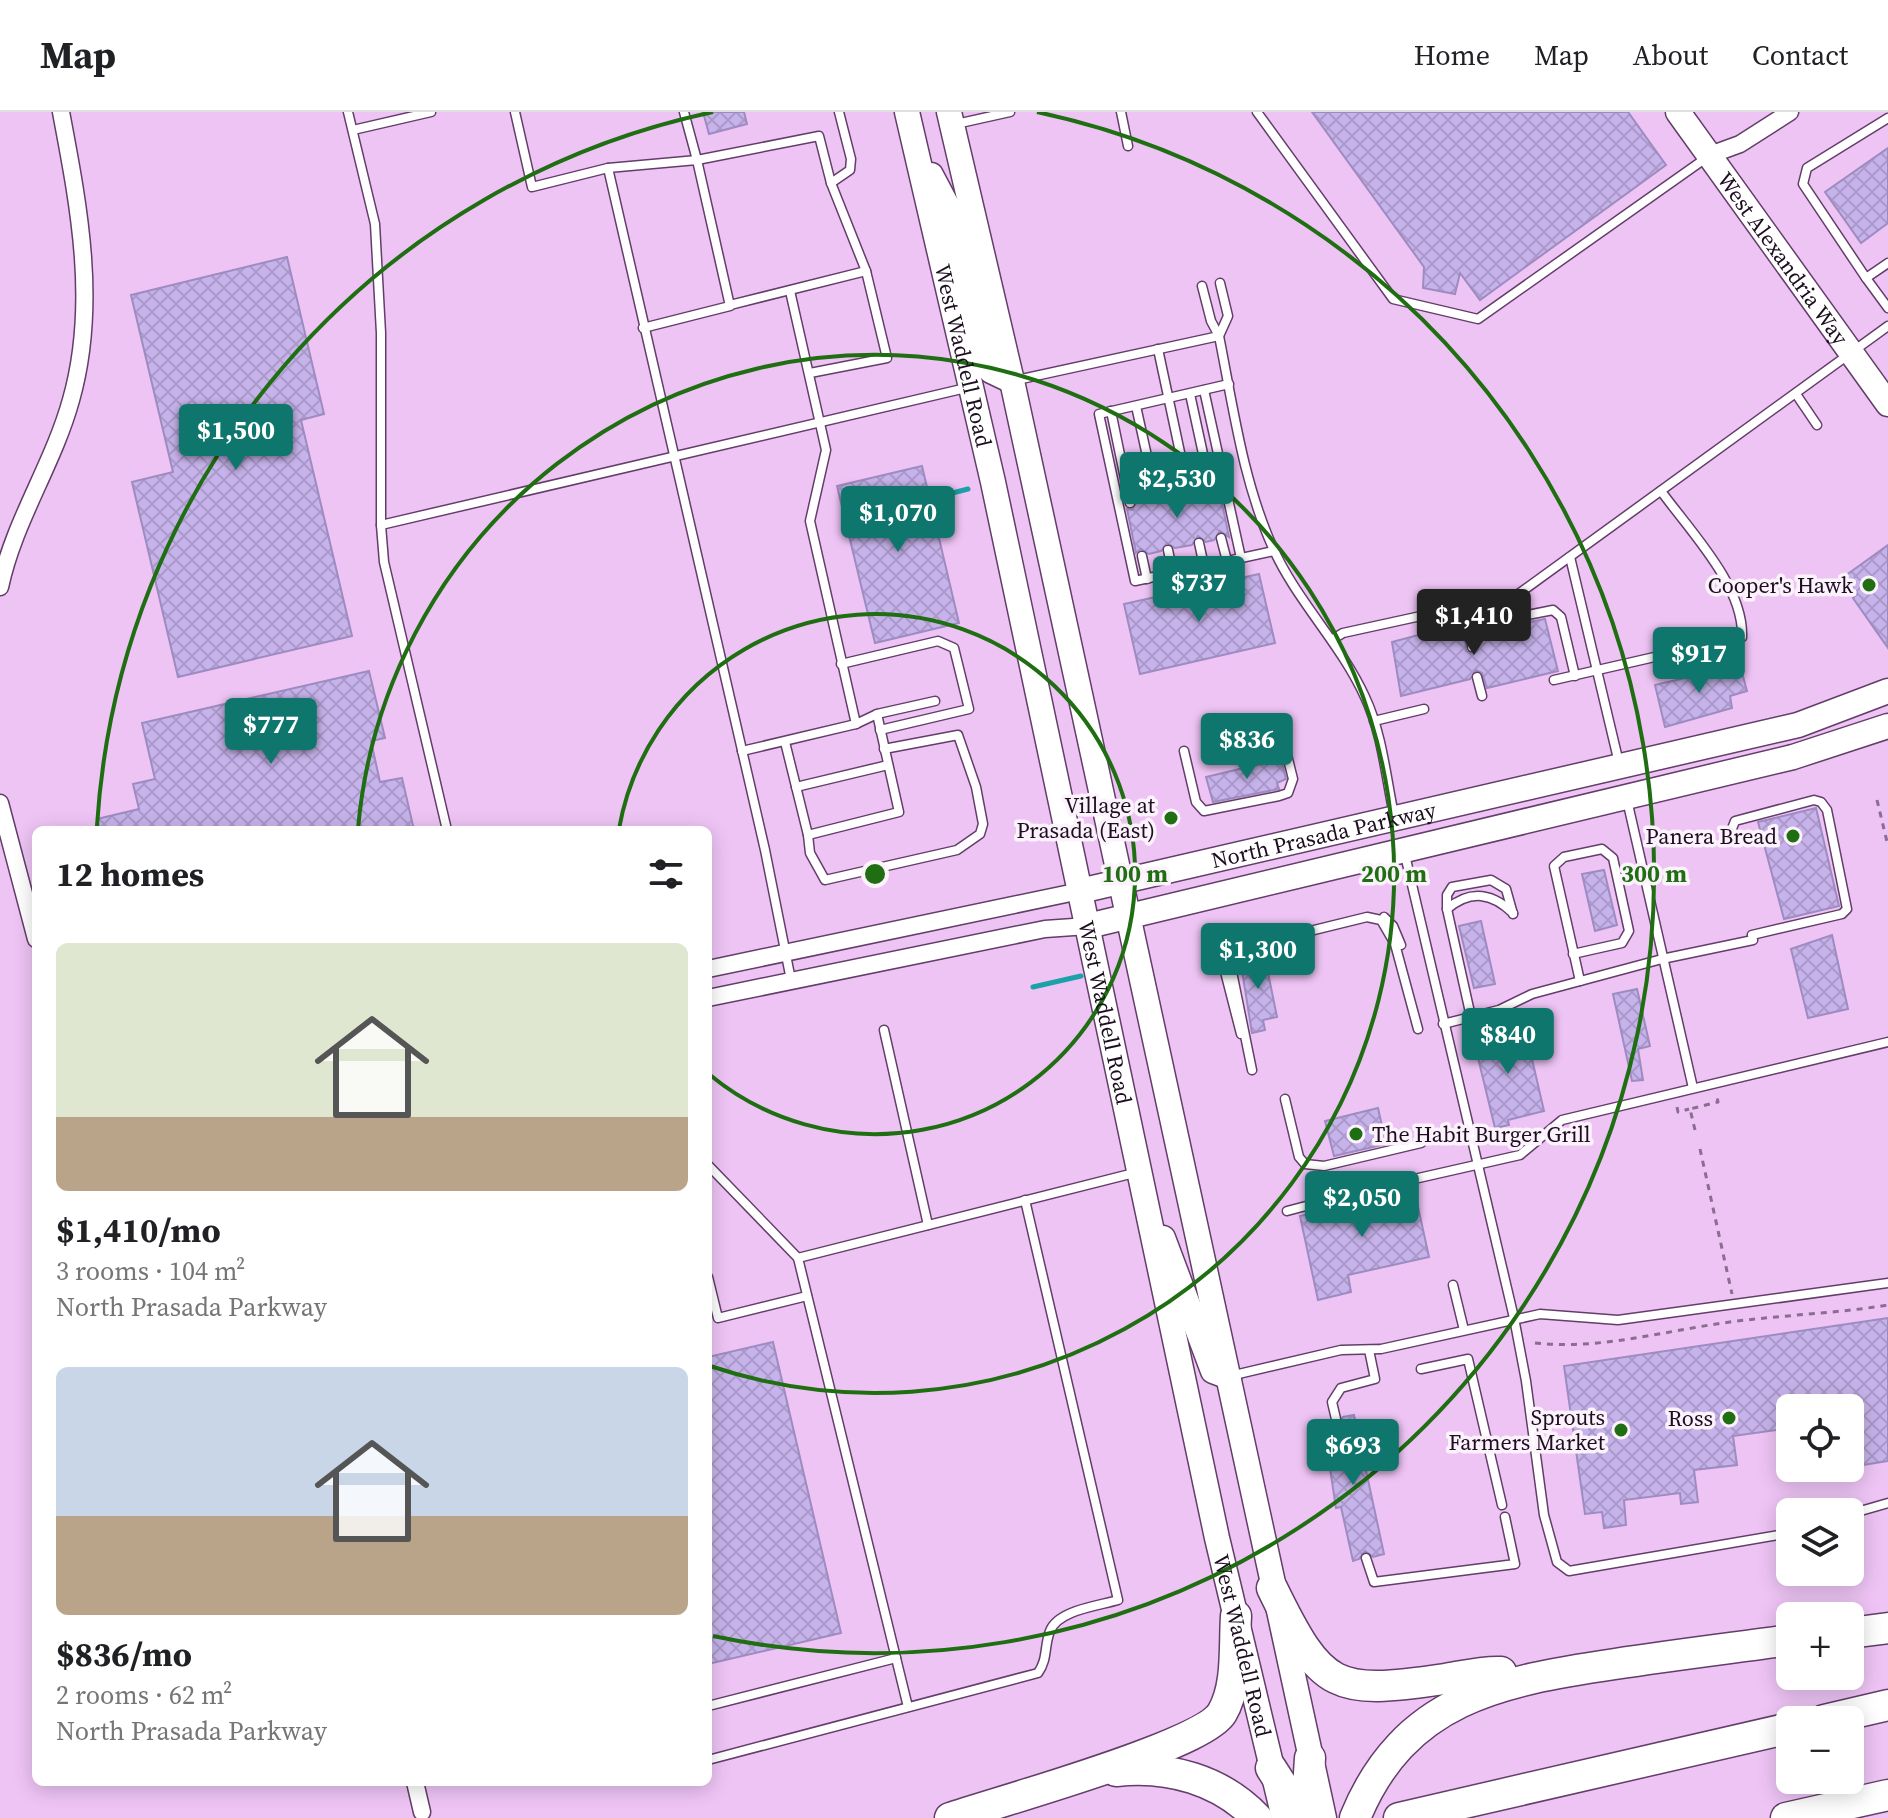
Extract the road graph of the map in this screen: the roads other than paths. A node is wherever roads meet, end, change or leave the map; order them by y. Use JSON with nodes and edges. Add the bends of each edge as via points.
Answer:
{"nodes":[{"id":1,"x":61,"y":112,"type":"edge"},
{"id":2,"x":348,"y":112,"type":"edge"},
{"id":3,"x":431,"y":112,"type":"edge"},
{"id":4,"x":515,"y":112,"type":"edge"},
{"id":5,"x":684,"y":112,"type":"edge"},
{"id":6,"x":839,"y":112,"type":"edge"},
{"id":7,"x":907,"y":112,"type":"edge"},
{"id":8,"x":1010,"y":112,"type":"edge"},
{"id":9,"x":1121,"y":112,"type":"edge"},
{"id":10,"x":1257,"y":112,"type":"edge"},
{"id":11,"x":1678,"y":112,"type":"edge"},
{"id":12,"x":1790,"y":112,"type":"edge"},
{"id":13,"x":1888,"y":118,"type":"edge"},
{"id":14,"x":951,"y":119,"type":"edge"},
{"id":15,"x":353,"y":130,"type":"junction"},
{"id":16,"x":915,"y":145,"type":"junction"},
{"id":17,"x":1128,"y":146,"type":"dead end"},
{"id":18,"x":1710,"y":155,"type":"junction"},
{"id":19,"x":697,"y":160,"type":"junction"},
{"id":20,"x":608,"y":168,"type":"junction"},
{"id":21,"x":831,"y":183,"type":"junction"},
{"id":22,"x":1888,"y":263,"type":"edge"},
{"id":23,"x":866,"y":271,"type":"junction"},
{"id":24,"x":1866,"y":278,"type":"junction"},
{"id":25,"x":1220,"y":283,"type":"dead end"},
{"id":26,"x":1202,"y":286,"type":"dead end"},
{"id":27,"x":790,"y":291,"type":"junction"},
{"id":28,"x":730,"y":305,"type":"junction"},
{"id":29,"x":1888,"y":308,"type":"edge"},
{"id":30,"x":1888,"y":326,"type":"edge"},
{"id":31,"x":643,"y":328,"type":"junction"},
{"id":32,"x":1219,"y":336,"type":"junction"},
{"id":33,"x":1158,"y":349,"type":"junction"},
{"id":34,"x":1854,"y":351,"type":"junction"},
{"id":35,"x":810,"y":373,"type":"junction"},
{"id":36,"x":1012,"y":381,"type":"junction"},
{"id":37,"x":1229,"y":384,"type":"junction"},
{"id":38,"x":971,"y":387,"type":"junction"},
{"id":39,"x":1204,"y":390,"type":"junction"},
{"id":40,"x":1190,"y":394,"type":"junction"},
{"id":41,"x":1796,"y":394,"type":"junction"},
{"id":42,"x":1169,"y":398,"type":"junction"},
{"id":43,"x":1888,"y":404,"type":"edge"},
{"id":44,"x":1136,"y":406,"type":"junction"},
{"id":45,"x":1111,"y":411,"type":"junction"},
{"id":46,"x":822,"y":422,"type":"junction"},
{"id":47,"x":1817,"y":425,"type":"dead end"},
{"id":48,"x":673,"y":459,"type":"junction"},
{"id":49,"x":1210,"y":486,"type":"dead end"},
{"id":50,"x":1188,"y":490,"type":"dead end"},
{"id":51,"x":1661,"y":491,"type":"junction"},
{"id":52,"x":1156,"y":497,"type":"dead end"},
{"id":53,"x":1130,"y":503,"type":"dead end"},
{"id":54,"x":381,"y":525,"type":"junction"},
{"id":55,"x":1221,"y":538,"type":"dead end"},
{"id":56,"x":1199,"y":543,"type":"dead end"},
{"id":57,"x":1168,"y":550,"type":"dead end"},
{"id":58,"x":1274,"y":551,"type":"junction"},
{"id":59,"x":1142,"y":556,"type":"dead end"},
{"id":60,"x":1570,"y":557,"type":"junction"},
{"id":61,"x":1241,"y":558,"type":"junction"},
{"id":62,"x":1227,"y":561,"type":"junction"},
{"id":63,"x":1204,"y":566,"type":"junction"},
{"id":64,"x":1173,"y":573,"type":"junction"},
{"id":65,"x":1147,"y":579,"type":"junction"},
{"id":66,"x":0,"y":587,"type":"edge"},
{"id":67,"x":1333,"y":639,"type":"junction"},
{"id":68,"x":1472,"y":647,"type":"dead end"},
{"id":69,"x":841,"y":664,"type":"junction"},
{"id":70,"x":1598,"y":671,"type":"junction"},
{"id":71,"x":1575,"y":676,"type":"junction"},
{"id":72,"x":1477,"y":677,"type":"dead end"},
{"id":73,"x":1554,"y":680,"type":"dead end"},
{"id":74,"x":1888,"y":691,"type":"edge"},
{"id":75,"x":1482,"y":696,"type":"dead end"},
{"id":76,"x":935,"y":701,"type":"dead end"},
{"id":77,"x":1424,"y":709,"type":"dead end"},
{"id":78,"x":877,"y":714,"type":"junction"},
{"id":79,"x":1374,"y":721,"type":"junction"},
{"id":80,"x":1279,"y":723,"type":"dead end"},
{"id":81,"x":856,"y":724,"type":"junction"},
{"id":82,"x":1888,"y":726,"type":"edge"},
{"id":83,"x":880,"y":730,"type":"junction"},
{"id":84,"x":785,"y":742,"type":"junction"},
{"id":85,"x":884,"y":749,"type":"junction"},
{"id":86,"x":742,"y":751,"type":"junction"},
{"id":87,"x":1184,"y":751,"type":"dead end"},
{"id":88,"x":1685,"y":752,"type":"junction"},
{"id":89,"x":888,"y":765,"type":"junction"},
{"id":90,"x":1620,"y":768,"type":"junction"},
{"id":91,"x":796,"y":787,"type":"junction"},
{"id":92,"x":1627,"y":798,"type":"junction"},
{"id":93,"x":0,"y":803,"type":"edge"},
{"id":94,"x":1556,"y":814,"type":"junction"},
{"id":95,"x":1395,"y":820,"type":"junction"},
{"id":96,"x":446,"y":826,"type":"edge"},
{"id":97,"x":808,"y":835,"type":"junction"},
{"id":98,"x":1728,"y":839,"type":"dead end"},
{"id":99,"x":1404,"y":850,"type":"junction"},
{"id":100,"x":1120,"y":881,"type":"junction"},
{"id":101,"x":1080,"y":891,"type":"junction"},
{"id":102,"x":1447,"y":909,"type":"junction"},
{"id":103,"x":1128,"y":916,"type":"junction"},
{"id":104,"x":32,"y":924,"type":"edge"},
{"id":105,"x":1088,"y":926,"type":"junction"},
{"id":106,"x":786,"y":952,"type":"junction"},
{"id":107,"x":1573,"y":954,"type":"junction"},
{"id":108,"x":1662,"y":959,"type":"junction"},
{"id":109,"x":712,"y":968,"type":"edge"},
{"id":110,"x":791,"y":980,"type":"junction"},
{"id":111,"x":1580,"y":981,"type":"junction"},
{"id":112,"x":712,"y":997,"type":"edge"},
{"id":113,"x":1471,"y":1017,"type":"junction"},
{"id":114,"x":1443,"y":1024,"type":"junction"},
{"id":115,"x":1418,"y":1029,"type":"dead end"},
{"id":116,"x":884,"y":1030,"type":"dead end"},
{"id":117,"x":1888,"y":1042,"type":"edge"},
{"id":118,"x":1252,"y":1070,"type":"dead end"},
{"id":119,"x":1693,"y":1088,"type":"junction"},
{"id":120,"x":1285,"y":1099,"type":"dead end"},
{"id":121,"x":1421,"y":1143,"type":"dead end"},
{"id":122,"x":1479,"y":1166,"type":"junction"},
{"id":123,"x":712,"y":1171,"type":"edge"},
{"id":124,"x":1140,"y":1182,"type":"junction"},
{"id":125,"x":1379,"y":1187,"type":"dead end"},
{"id":126,"x":1359,"y":1192,"type":"dead end"},
{"id":127,"x":1025,"y":1200,"type":"junction"},
{"id":128,"x":1287,"y":1211,"type":"dead end"},
{"id":129,"x":928,"y":1225,"type":"junction"},
{"id":130,"x":798,"y":1258,"type":"junction"},
{"id":131,"x":1888,"y":1283,"type":"edge"},
{"id":132,"x":1453,"y":1285,"type":"dead end"},
{"id":133,"x":712,"y":1293,"type":"edge"},
{"id":134,"x":807,"y":1296,"type":"junction"},
{"id":135,"x":1514,"y":1318,"type":"junction"},
{"id":136,"x":1464,"y":1330,"type":"junction"},
{"id":137,"x":1369,"y":1350,"type":"junction"},
{"id":138,"x":1421,"y":1369,"type":"dead end"},
{"id":139,"x":1229,"y":1377,"type":"junction"},
{"id":140,"x":1336,"y":1419,"type":"dead end"},
{"id":141,"x":1888,"y":1503,"type":"edge"},
{"id":142,"x":1502,"y":1505,"type":"dead end"},
{"id":143,"x":1864,"y":1510,"type":"edge"},
{"id":144,"x":1505,"y":1517,"type":"dead end"},
{"id":145,"x":1776,"y":1535,"type":"edge"},
{"id":146,"x":1366,"y":1558,"type":"dead end"},
{"id":147,"x":1272,"y":1588,"type":"junction"},
{"id":148,"x":1236,"y":1616,"type":"junction"},
{"id":149,"x":1888,"y":1628,"type":"edge"},
{"id":150,"x":1864,"y":1631,"type":"edge"},
{"id":151,"x":1776,"y":1642,"type":"edge"},
{"id":152,"x":896,"y":1658,"type":"junction"},
{"id":153,"x":1539,"y":1675,"type":"junction"},
{"id":154,"x":712,"y":1705,"type":"edge"},
{"id":155,"x":1888,"y":1705,"type":"edge"},
{"id":156,"x":908,"y":1707,"type":"junction"},
{"id":157,"x":1864,"y":1711,"type":"edge"},
{"id":158,"x":1776,"y":1731,"type":"edge"},
{"id":159,"x":1310,"y":1758,"type":"junction"},
{"id":160,"x":712,"y":1759,"type":"edge"},
{"id":161,"x":1271,"y":1768,"type":"junction"},
{"id":162,"x":1090,"y":1774,"type":"junction"},
{"id":163,"x":416,"y":1786,"type":"edge"},
{"id":164,"x":1888,"y":1795,"type":"edge"},
{"id":165,"x":422,"y":1812,"type":"dead end"},
{"id":166,"x":950,"y":1818,"type":"edge"},
{"id":167,"x":1257,"y":1818,"type":"edge"},
{"id":168,"x":1284,"y":1818,"type":"edge"},
{"id":169,"x":1304,"y":1818,"type":"edge"},
{"id":170,"x":1324,"y":1818,"type":"edge"},
{"id":171,"x":1355,"y":1818,"type":"edge"},
{"id":172,"x":1401,"y":1818,"type":"edge"},
{"id":173,"x":1786,"y":1818,"type":"edge"}],
"edges":[{"from":1,"to":66,"type":"street","via":[[82,235],[84,338],[70,404],[8,550]]},
{"from":2,"to":15,"type":"lane"},
{"from":3,"to":15,"type":"lane"},
{"from":4,"to":20,"type":"lane","via":[[532,187]]},
{"from":5,"to":19,"type":"lane"},
{"from":6,"to":21,"type":"lane","via":[[850,170]]},
{"from":7,"to":16,"type":"main road","name":"West Waddell Road"},
{"from":8,"to":14,"type":"lane"},
{"from":9,"to":17,"type":"lane"},
{"from":10,"to":18,"type":"lane","via":[[1393,299],[1478,319]]},
{"from":11,"to":18,"type":"main road","name":"West Alexandria Way"},
{"from":12,"to":18,"type":"street","via":[[1740,144]]},
{"from":13,"to":24,"type":"lane","via":[[1807,168],[1803,184]]},
{"from":14,"to":36,"type":"main road","name":"West Waddell Road"},
{"from":15,"to":54,"type":"lane","via":[[375,224]]},
{"from":16,"to":36,"type":"main road","via":[[949,209],[985,364]]},
{"from":16,"to":38,"type":"main road","name":"West Waddell Road"},
{"from":18,"to":34,"type":"main road","name":"West Alexandria Way"},
{"from":19,"to":20,"type":"lane"},
{"from":19,"to":21,"type":"lane","via":[[819,136]]},
{"from":19,"to":28,"type":"lane"},
{"from":20,"to":31,"type":"lane"},
{"from":21,"to":23,"type":"lane"},
{"from":22,"to":24,"type":"lane"},
{"from":23,"to":27,"type":"lane"},
{"from":23,"to":35,"type":"lane","via":[[887,358]]},
{"from":24,"to":29,"type":"lane"},
{"from":25,"to":32,"type":"lane","via":[[1228,316]]},
{"from":26,"to":32,"type":"lane"},
{"from":27,"to":28,"type":"lane"},
{"from":27,"to":35,"type":"lane"},
{"from":28,"to":31,"type":"lane"},
{"from":30,"to":34,"type":"lane"},
{"from":31,"to":48,"type":"lane"},
{"from":32,"to":33,"type":"lane"},
{"from":32,"to":37,"type":"lane"},
{"from":33,"to":36,"type":"lane"},
{"from":33,"to":42,"type":"lane"},
{"from":34,"to":41,"type":"lane"},
{"from":34,"to":43,"type":"main road","name":"West Alexandria Way"},
{"from":35,"to":46,"type":"lane"},
{"from":36,"to":100,"type":"main road","name":"West Waddell Road"},
{"from":37,"to":39,"type":"lane"},
{"from":37,"to":58,"type":"lane","via":[[1249,477]]},
{"from":38,"to":46,"type":"lane"},
{"from":38,"to":101,"type":"main road","name":"West Waddell Road"},
{"from":39,"to":40,"type":"lane"},
{"from":39,"to":61,"type":"lane"},
{"from":40,"to":42,"type":"lane"},
{"from":40,"to":49,"type":"lane"},
{"from":41,"to":47,"type":"lane"},
{"from":41,"to":51,"type":"lane"},
{"from":42,"to":44,"type":"lane"},
{"from":42,"to":50,"type":"lane"},
{"from":44,"to":45,"type":"lane"},
{"from":44,"to":52,"type":"lane"},
{"from":45,"to":53,"type":"lane"},
{"from":45,"to":65,"type":"lane","via":[[1099,414],[1135,581]]},
{"from":46,"to":48,"type":"lane"},
{"from":46,"to":69,"type":"lane","via":[[824,469],[810,521]]},
{"from":48,"to":54,"type":"lane"},
{"from":48,"to":86,"type":"lane"},
{"from":51,"to":60,"type":"lane"},
{"from":51,"to":70,"type":"lane","via":[[1731,588],[1743,618],[1742,637]]},
{"from":54,"to":96,"type":"lane","via":[[384,562]]},
{"from":55,"to":62,"type":"lane"},
{"from":56,"to":63,"type":"lane"},
{"from":57,"to":64,"type":"lane"},
{"from":58,"to":61,"type":"lane"},
{"from":58,"to":67,"type":"lane"},
{"from":59,"to":65,"type":"lane"},
{"from":60,"to":67,"type":"lane","via":[[1517,595]]},
{"from":60,"to":70,"type":"lane"},
{"from":61,"to":62,"type":"lane"},
{"from":62,"to":63,"type":"lane"},
{"from":63,"to":64,"type":"lane"},
{"from":64,"to":65,"type":"lane"},
{"from":67,"to":79,"type":"lane"},
{"from":68,"to":71,"type":"lane","via":[[1472,626],[1553,610],[1561,617]]},
{"from":69,"to":81,"type":"lane"},
{"from":69,"to":83,"type":"lane","via":[[938,641],[954,648],[969,709]]},
{"from":70,"to":71,"type":"lane"},
{"from":70,"to":90,"type":"lane"},
{"from":71,"to":73,"type":"lane"},
{"from":72,"to":75,"type":"lane"},
{"from":74,"to":88,"type":"main road","name":"North Prasada Parkway","via":[[1798,725]]},
{"from":76,"to":78,"type":"lane"},
{"from":77,"to":79,"type":"lane"},
{"from":78,"to":81,"type":"lane"},
{"from":78,"to":83,"type":"lane"},
{"from":79,"to":95,"type":"lane"},
{"from":80,"to":87,"type":"lane","via":[[1293,779],[1288,793],[1279,796],[1204,811],[1196,802]]},
{"from":81,"to":84,"type":"lane"},
{"from":82,"to":92,"type":"main road","name":"North Prasada Parkway","via":[[1793,757]]},
{"from":83,"to":85,"type":"lane"},
{"from":84,"to":86,"type":"lane"},
{"from":84,"to":91,"type":"lane"},
{"from":85,"to":89,"type":"lane"},
{"from":85,"to":97,"type":"lane","via":[[958,735],[976,787],[980,834],[957,850],[825,880],[810,853]]},
{"from":86,"to":106,"type":"lane"},
{"from":88,"to":90,"type":"main road","name":"North Prasada Parkway"},
{"from":88,"to":92,"type":"main road","via":[[1646,777]]},
{"from":89,"to":91,"type":"lane"},
{"from":89,"to":97,"type":"lane","via":[[899,812]]},
{"from":90,"to":94,"type":"main road","via":[[1606,786]]},
{"from":90,"to":95,"type":"main road","name":"North Prasada Parkway"},
{"from":91,"to":97,"type":"lane"},
{"from":92,"to":94,"type":"main road","name":"North Prasada Parkway"},
{"from":92,"to":108,"type":"lane"},
{"from":93,"to":104,"type":"street"},
{"from":94,"to":99,"type":"main road","name":"North Prasada Parkway"},
{"from":95,"to":100,"type":"main road","name":"North Prasada Parkway"},
{"from":98,"to":108,"type":"lane","via":[[1735,821],[1821,802],[1847,909]]},
{"from":99,"to":103,"type":"main road","name":"North Prasada Parkway"},
{"from":99,"to":114,"type":"lane"},
{"from":100,"to":101,"type":"main road","name":"North Prasada Parkway"},
{"from":100,"to":103,"type":"main road","name":"West Waddell Road"},
{"from":101,"to":105,"type":"main road","name":"West Waddell Road"},
{"from":101,"to":106,"type":"street","name":"North Prasada Parkway"},
{"from":102,"to":102,"type":"lane","via":[[1452,887],[1486,878],[1506,889],[1513,914],[1487,895]]},
{"from":102,"to":113,"type":"lane"},
{"from":103,"to":105,"type":"main road","name":"North Prasada Parkway"},
{"from":103,"to":139,"type":"main road","name":"West Waddell Road"},
{"from":105,"to":110,"type":"street","name":"North Prasada Parkway","via":[[1045,929]]},
{"from":105,"to":124,"type":"main road","name":"West Waddell Road"},
{"from":106,"to":109,"type":"street","name":"North Prasada Parkway"},
{"from":106,"to":110,"type":"lane"},
{"from":107,"to":107,"type":"lane","via":[[1554,866],[1564,857],[1602,849],[1613,858],[1629,931],[1622,943]]},
{"from":107,"to":111,"type":"lane"},
{"from":108,"to":111,"type":"lane"},
{"from":108,"to":119,"type":"lane"},
{"from":110,"to":112,"type":"street","name":"North Prasada Parkway"},
{"from":111,"to":113,"type":"lane"},
{"from":113,"to":114,"type":"lane"},
{"from":114,"to":122,"type":"lane"},
{"from":115,"to":118,"type":"lane","via":[[1391,934],[1375,917],[1245,947],[1232,954],[1230,962]]},
{"from":116,"to":129,"type":"lane"},
{"from":117,"to":119,"type":"lane"},
{"from":119,"to":122,"type":"lane","via":[[1562,1120],[1520,1155]]},
{"from":120,"to":121,"type":"lane","via":[[1305,1164],[1324,1166]]},
{"from":122,"to":125,"type":"lane"},
{"from":122,"to":135,"type":"lane"},
{"from":123,"to":130,"type":"lane"},
{"from":124,"to":127,"type":"lane"},
{"from":124,"to":139,"type":"main road","via":[[1186,1291],[1205,1356],[1213,1371]]},
{"from":124,"to":148,"type":"main road","name":"West Waddell Road"},
{"from":126,"to":128,"type":"lane"},
{"from":127,"to":129,"type":"lane"},
{"from":127,"to":156,"type":"lane","via":[[1118,1600],[1062,1617],[1051,1629],[1046,1661],[1038,1673]]},
{"from":129,"to":130,"type":"lane"},
{"from":130,"to":134,"type":"lane"},
{"from":131,"to":135,"type":"lane","via":[[1618,1320],[1558,1314]]},
{"from":132,"to":136,"type":"lane"},
{"from":133,"to":134,"type":"lane","via":[[718,1318]]},
{"from":134,"to":152,"type":"lane"},
{"from":135,"to":136,"type":"lane"},
{"from":135,"to":145,"type":"lane","via":[[1544,1515],[1557,1562],[1569,1571]]},
{"from":136,"to":137,"type":"lane"},
{"from":137,"to":139,"type":"lane","via":[[1341,1350]]},
{"from":137,"to":140,"type":"lane","via":[[1375,1379],[1341,1388],[1332,1402]]},
{"from":138,"to":142,"type":"lane","via":[[1468,1359]]},
{"from":139,"to":147,"type":"main road","name":"West Waddell Road"},
{"from":141,"to":143,"type":"lane"},
{"from":144,"to":146,"type":"lane","via":[[1515,1564],[1374,1582]]},
{"from":147,"to":153,"type":"highway","via":[[1300,1643],[1324,1671],[1347,1684],[1376,1689],[1495,1672]]},
{"from":147,"to":159,"type":"main road","name":"West Waddell Road"},
{"from":148,"to":161,"type":"main road","name":"West Waddell Road"},
{"from":148,"to":162,"type":"highway","via":[[1230,1693],[1211,1726]]},
{"from":149,"to":150,"type":"highway"},
{"from":151,"to":153,"type":"highway"},
{"from":152,"to":154,"type":"lane"},
{"from":152,"to":156,"type":"lane"},
{"from":153,"to":171,"type":"highway","via":[[1474,1694],[1425,1721],[1383,1765]]},
{"from":155,"to":157,"type":"highway"},
{"from":156,"to":160,"type":"lane"},
{"from":158,"to":172,"type":"highway"},
{"from":159,"to":169,"type":"highway"},
{"from":159,"to":170,"type":"main road","name":"West Waddell Road"},
{"from":161,"to":168,"type":"main road","name":"West Waddell Road"},
{"from":161,"to":169,"type":"highway"},
{"from":162,"to":166,"type":"highway"},
{"from":162,"to":167,"type":"highway","via":[[1132,1769],[1178,1773],[1216,1787]]},
{"from":163,"to":165,"type":"street"},
{"from":164,"to":173,"type":"highway"}]}
